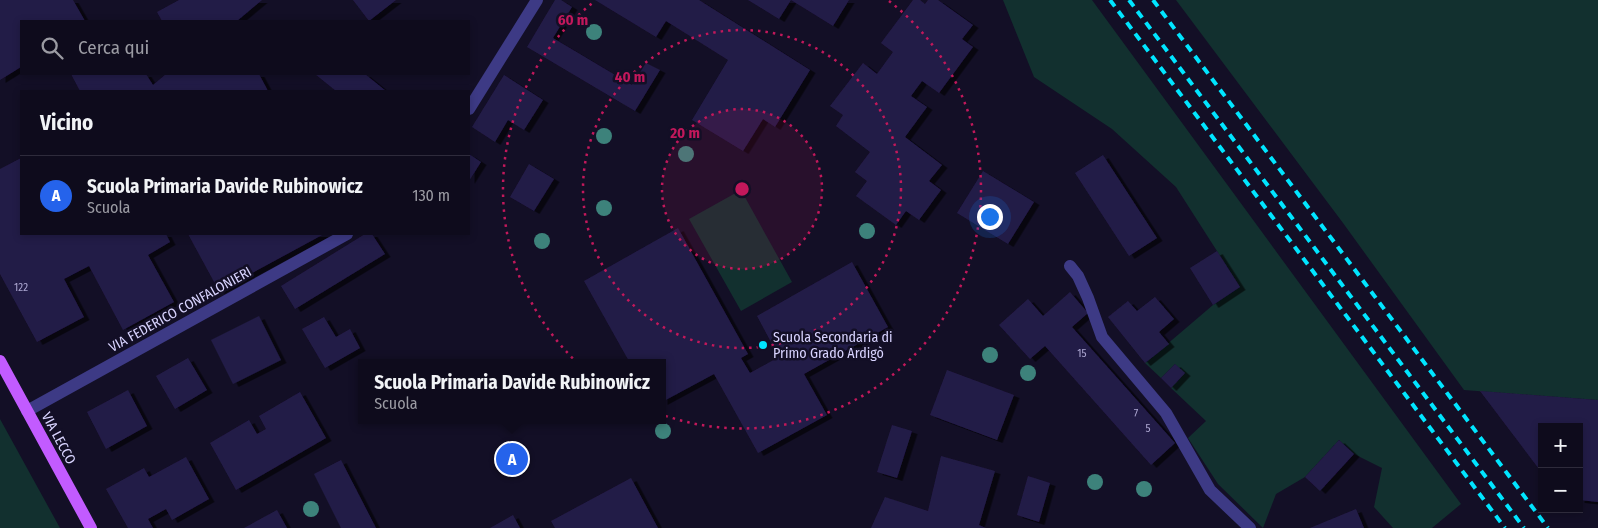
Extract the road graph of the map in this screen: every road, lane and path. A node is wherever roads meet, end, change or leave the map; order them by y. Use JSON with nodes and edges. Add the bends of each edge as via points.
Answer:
{"nodes":[{"id":1,"x":537,"y":0,"type":"edge"},
{"id":2,"x":470,"y":107,"type":"edge"},
{"id":3,"x":345,"y":235,"type":"edge"},
{"id":4,"x":1070,"y":266,"type":"dead end"},
{"id":5,"x":0,"y":361,"type":"edge"},
{"id":6,"x":28,"y":411,"type":"junction"},
{"id":7,"x":91,"y":528,"type":"edge"},
{"id":8,"x":1250,"y":528,"type":"edge"}],
"edges":[{"from":1,"to":2,"type":"street"},
{"from":3,"to":6,"type":"street","name":"VIA FEDERICO CONFALONIERI"},
{"from":4,"to":8,"type":"street","via":[[1088,298],[1102,338],[1166,413],[1210,490]]},
{"from":5,"to":6,"type":"main road","name":"VIA LECCO"},
{"from":6,"to":7,"type":"main road","name":"VIA LECCO"}]}
